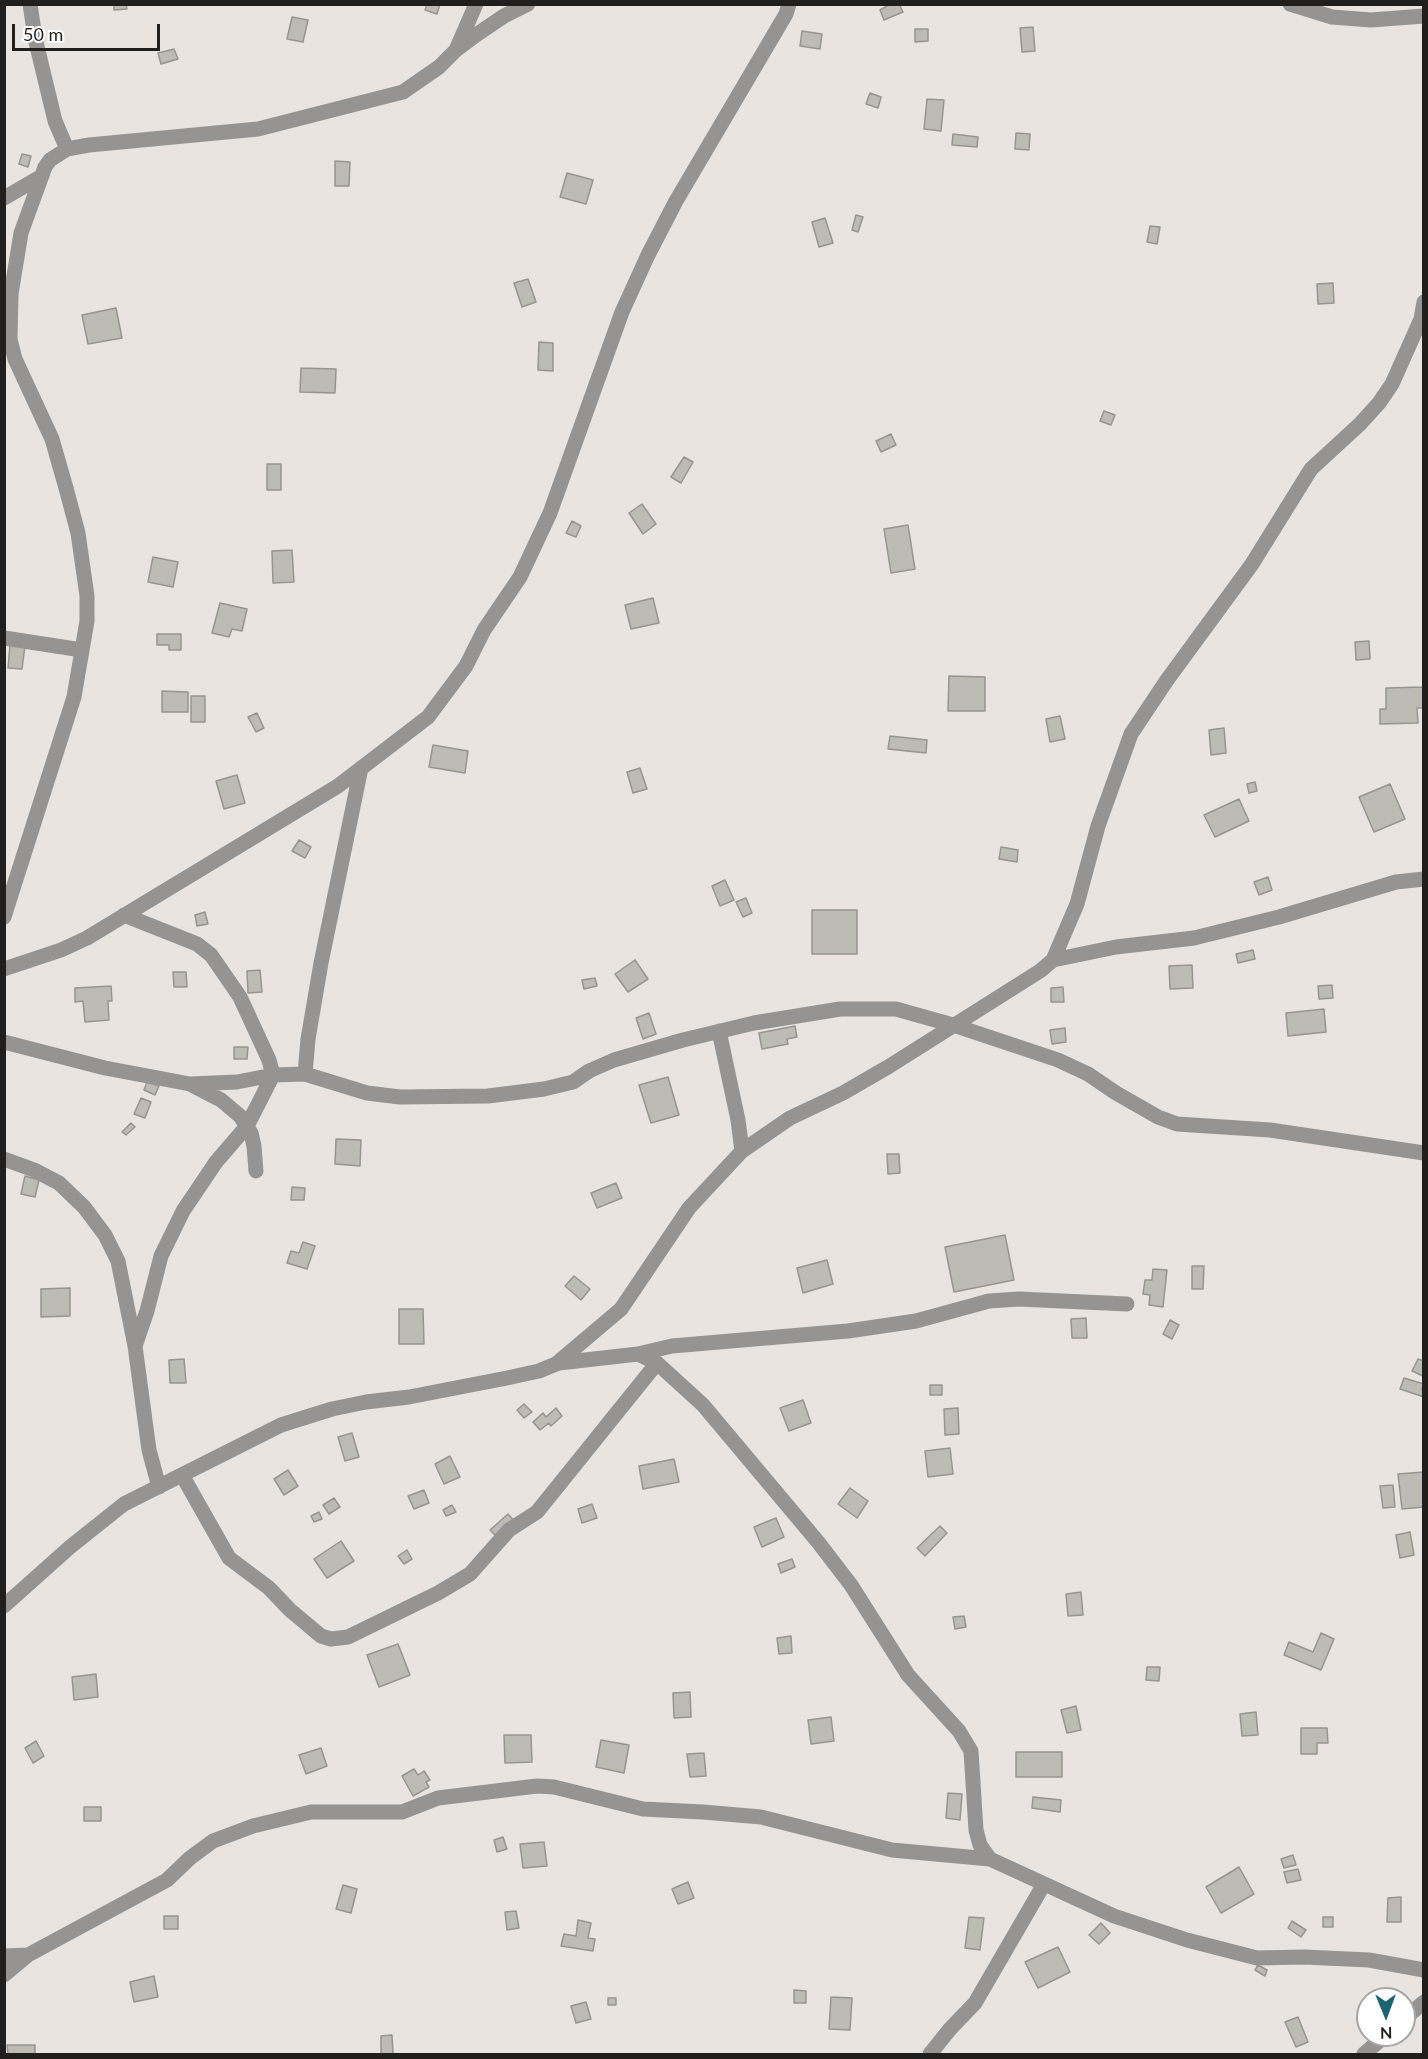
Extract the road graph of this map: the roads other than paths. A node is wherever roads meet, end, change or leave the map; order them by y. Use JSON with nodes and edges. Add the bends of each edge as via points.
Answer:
{"nodes":[{"id":1,"x":30,"y":4,"type":"edge"},
{"id":2,"x":476,"y":4,"type":"edge"},
{"id":3,"x":528,"y":4,"type":"edge"},
{"id":4,"x":789,"y":4,"type":"edge"},
{"id":5,"x":1290,"y":4,"type":"edge"},
{"id":6,"x":1424,"y":16,"type":"edge"},
{"id":7,"x":456,"y":50,"type":"junction"},
{"id":8,"x":67,"y":149,"type":"junction"},
{"id":9,"x":42,"y":176,"type":"junction"},
{"id":10,"x":4,"y":198,"type":"edge"},
{"id":11,"x":1424,"y":302,"type":"edge"},
{"id":12,"x":4,"y":638,"type":"edge"},
{"id":13,"x":82,"y":650,"type":"junction"},
{"id":14,"x":361,"y":768,"type":"junction"},
{"id":15,"x":1424,"y":879,"type":"edge"},
{"id":16,"x":124,"y":915,"type":"junction"},
{"id":17,"x":4,"y":917,"type":"edge"},
{"id":18,"x":1053,"y":960,"type":"junction"},
{"id":19,"x":4,"y":969,"type":"edge"},
{"id":20,"x":953,"y":1025,"type":"junction"},
{"id":21,"x":719,"y":1031,"type":"junction"},
{"id":22,"x":4,"y":1042,"type":"edge"},
{"id":23,"x":305,"y":1074,"type":"junction"},
{"id":24,"x":273,"y":1076,"type":"junction"},
{"id":25,"x":190,"y":1084,"type":"junction"},
{"id":26,"x":247,"y":1126,"type":"junction"},
{"id":27,"x":742,"y":1151,"type":"junction"},
{"id":28,"x":1424,"y":1153,"type":"edge"},
{"id":29,"x":4,"y":1159,"type":"edge"},
{"id":30,"x":256,"y":1171,"type":"dead end"},
{"id":31,"x":1127,"y":1304,"type":"dead end"},
{"id":32,"x":135,"y":1346,"type":"junction"},
{"id":33,"x":638,"y":1354,"type":"junction"},
{"id":34,"x":657,"y":1363,"type":"junction"},
{"id":35,"x":556,"y":1364,"type":"junction"},
{"id":36,"x":182,"y":1475,"type":"junction"},
{"id":37,"x":159,"y":1487,"type":"junction"},
{"id":38,"x":4,"y":1606,"type":"edge"},
{"id":39,"x":990,"y":1859,"type":"junction"},
{"id":40,"x":1044,"y":1884,"type":"junction"},
{"id":41,"x":28,"y":1955,"type":"junction"},
{"id":42,"x":4,"y":1956,"type":"edge"},
{"id":43,"x":1424,"y":1970,"type":"edge"},
{"id":44,"x":4,"y":1975,"type":"edge"},
{"id":45,"x":930,"y":2055,"type":"edge"}],
"edges":[{"from":1,"to":8,"type":"street","via":[[52,111]]},
{"from":2,"to":7,"type":"street"},
{"from":3,"to":7,"type":"street"},
{"from":4,"to":14,"type":"street","via":[[648,255],[622,312],[550,513],[520,577],[484,630],[466,666],[429,717]]},
{"from":5,"to":6,"type":"street","via":[[1332,18]]},
{"from":7,"to":8,"type":"street","via":[[403,92],[360,104],[258,129]]},
{"from":8,"to":9,"type":"street","via":[[50,160]]},
{"from":9,"to":10,"type":"street"},
{"from":9,"to":13,"type":"street","via":[[21,233],[11,294],[10,339],[15,359],[52,439],[78,532],[87,596]]},
{"from":11,"to":18,"type":"street","via":[[1392,384],[1360,424],[1311,469],[1252,564],[1131,734],[1098,826],[1077,904]]},
{"from":12,"to":13,"type":"street"},
{"from":13,"to":17,"type":"street","via":[[74,697]]},
{"from":14,"to":16,"type":"street","via":[[338,786]]},
{"from":14,"to":23,"type":"street","via":[[321,963]]},
{"from":15,"to":18,"type":"street","via":[[1396,882],[1194,938],[1116,947]]},
{"from":16,"to":19,"type":"street","via":[[61,950]]},
{"from":16,"to":24,"type":"street","via":[[197,944],[212,955],[240,997]]},
{"from":18,"to":20,"type":"street"},
{"from":20,"to":21,"type":"street","via":[[896,1010],[840,1009]]},
{"from":20,"to":27,"type":"street","via":[[870,1077],[790,1118]]},
{"from":20,"to":28,"type":"street","via":[[1058,1060],[1177,1124],[1270,1130]]},
{"from":21,"to":23,"type":"street","via":[[614,1060],[573,1082],[488,1096],[400,1097],[367,1093]]},
{"from":21,"to":27,"type":"street"},
{"from":22,"to":25,"type":"street","via":[[105,1068]]},
{"from":23,"to":24,"type":"street"},
{"from":24,"to":25,"type":"street"},
{"from":24,"to":26,"type":"street"},
{"from":25,"to":26,"type":"street","via":[[221,1100]]},
{"from":26,"to":30,"type":"street"},
{"from":26,"to":32,"type":"street","via":[[216,1162],[183,1211],[161,1256]]},
{"from":27,"to":35,"type":"street","via":[[689,1208],[621,1309]]},
{"from":29,"to":32,"type":"street","via":[[59,1183],[105,1235],[118,1261]]},
{"from":31,"to":33,"type":"street","via":[[989,1301],[916,1321],[859,1330],[672,1346]]},
{"from":32,"to":37,"type":"street","via":[[149,1450]]},
{"from":33,"to":34,"type":"street"},
{"from":33,"to":35,"type":"street"},
{"from":34,"to":36,"type":"street","via":[[537,1512],[509,1530],[470,1574],[348,1637],[321,1636],[229,1558]]},
{"from":34,"to":39,"type":"street","via":[[703,1405],[818,1542],[851,1585],[908,1675],[959,1731],[971,1751],[976,1830]]},
{"from":35,"to":36,"type":"street","via":[[539,1371],[312,1414],[281,1425]]},
{"from":36,"to":37,"type":"street"},
{"from":37,"to":38,"type":"street","via":[[124,1504]]},
{"from":39,"to":40,"type":"street"},
{"from":39,"to":41,"type":"street","via":[[892,1850],[761,1817],[642,1809],[537,1786],[438,1798],[402,1812],[311,1812],[253,1826],[213,1841],[167,1880]]},
{"from":40,"to":43,"type":"street","via":[[1114,1916],[1257,1958],[1369,1960]]},
{"from":40,"to":45,"type":"street","via":[[975,2003]]},
{"from":41,"to":42,"type":"street"},
{"from":41,"to":44,"type":"street"}]}
